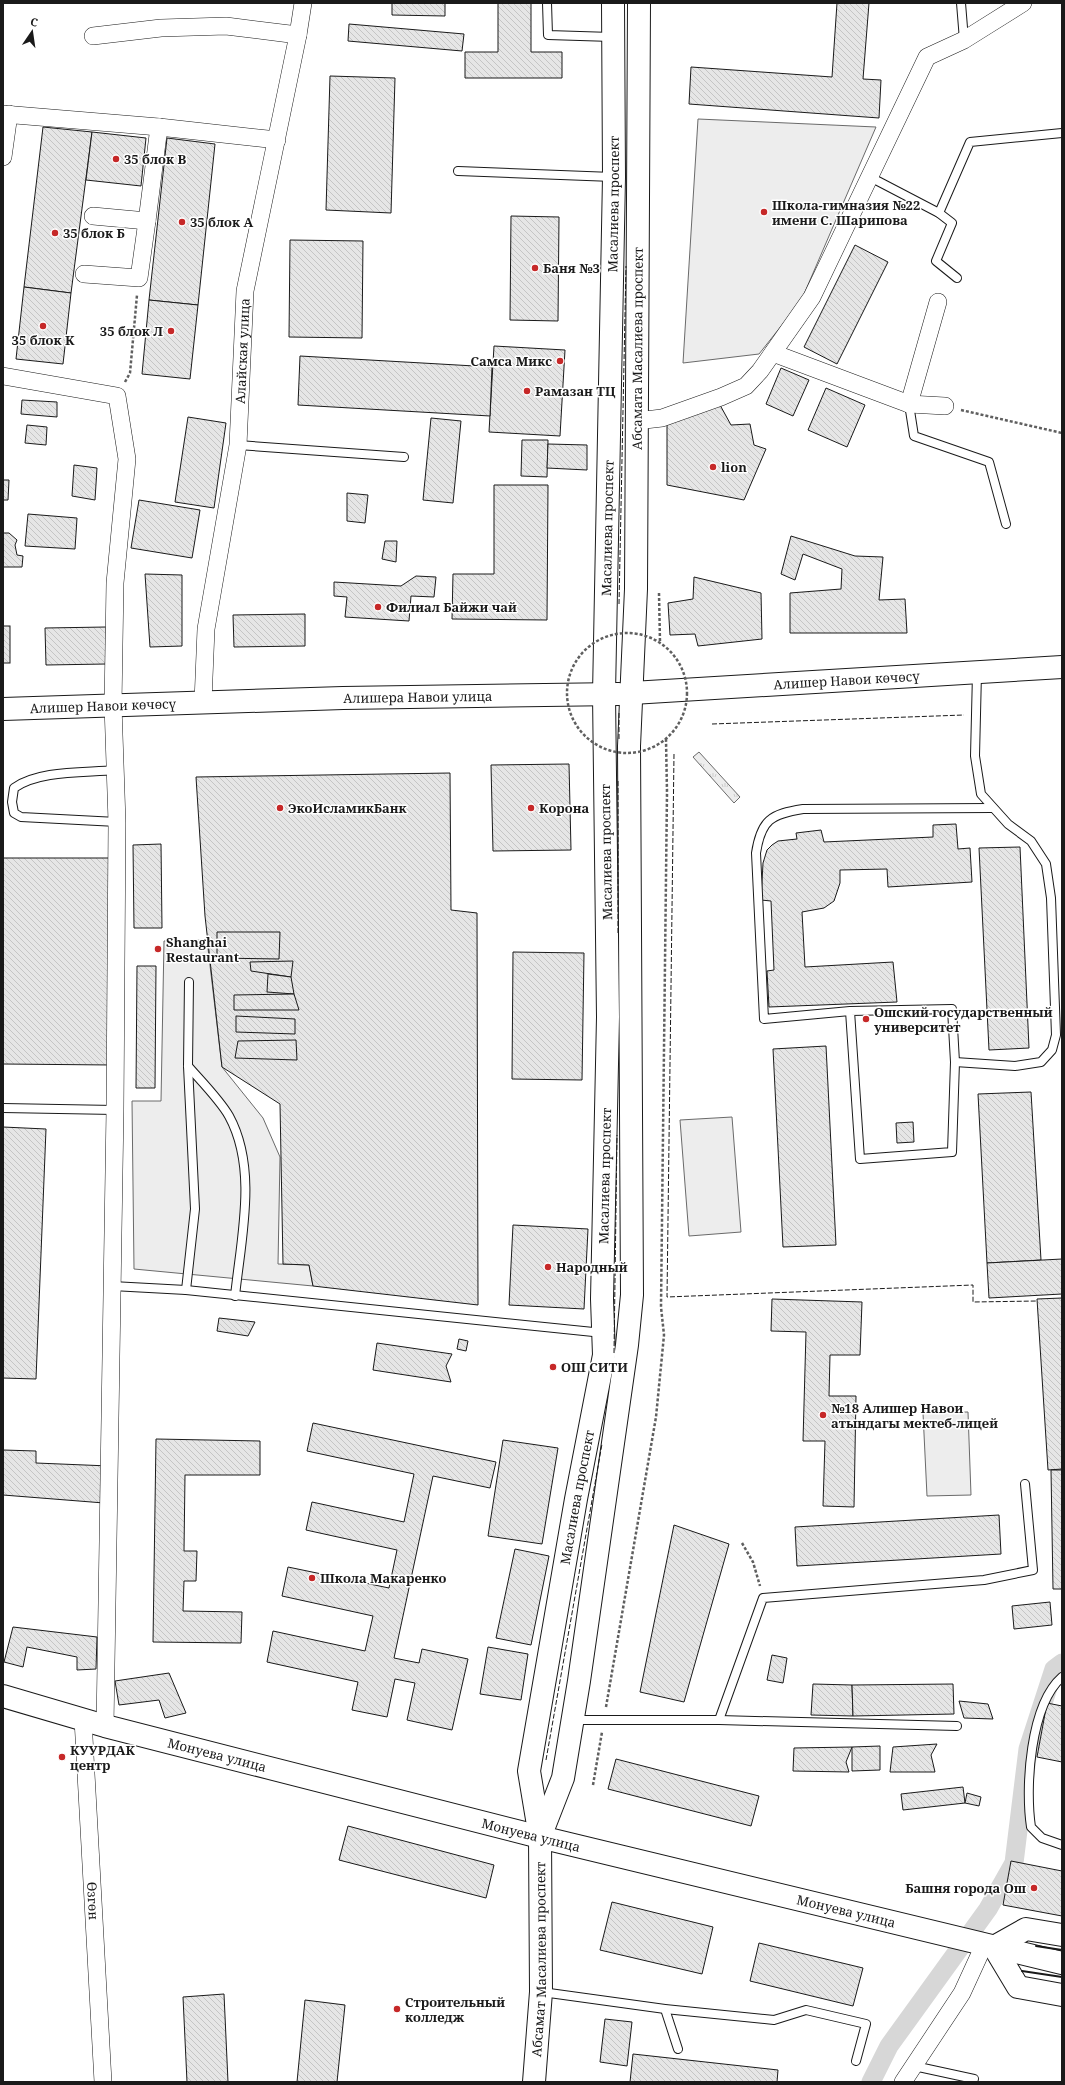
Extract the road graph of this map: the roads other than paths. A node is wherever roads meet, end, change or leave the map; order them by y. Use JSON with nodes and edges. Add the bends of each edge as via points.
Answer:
{"nodes":[{"id":1,"x":303,"y":3,"type":"edge"},
{"id":2,"x":547,"y":3,"type":"edge"},
{"id":3,"x":613,"y":3,"type":"edge"},
{"id":4,"x":639,"y":3,"type":"edge"},
{"id":5,"x":961,"y":3,"type":"edge"},
{"id":6,"x":1023,"y":3,"type":"edge"},
{"id":7,"x":298,"y":35,"type":"junction"},
{"id":8,"x":93,"y":36,"type":"dead end"},
{"id":9,"x":612,"y":38,"type":"junction"},
{"id":10,"x":964,"y":40,"type":"junction"},
{"id":11,"x":6,"y":114,"type":"edge"},
{"id":12,"x":159,"y":127,"type":"junction"},
{"id":13,"x":1062,"y":133,"type":"edge"},
{"id":14,"x":277,"y":140,"type":"junction"},
{"id":15,"x":3,"y":157,"type":"edge"},
{"id":16,"x":458,"y":171,"type":"dead end"},
{"id":17,"x":614,"y":176,"type":"junction"},
{"id":18,"x":870,"y":177,"type":"junction"},
{"id":19,"x":938,"y":213,"type":"junction"},
{"id":20,"x":93,"y":216,"type":"dead end"},
{"id":21,"x":147,"y":221,"type":"junction"},
{"id":22,"x":84,"y":274,"type":"dead end"},
{"id":23,"x":957,"y":278,"type":"dead end"},
{"id":24,"x":938,"y":302,"type":"dead end"},
{"id":25,"x":774,"y":353,"type":"junction"},
{"id":26,"x":3,"y":376,"type":"edge"},
{"id":27,"x":909,"y":404,"type":"junction"},
{"id":28,"x":945,"y":406,"type":"road end"},
{"id":29,"x":636,"y":421,"type":"junction"},
{"id":30,"x":238,"y":445,"type":"junction"},
{"id":31,"x":404,"y":457,"type":"dead end"},
{"id":32,"x":1006,"y":524,"type":"dead end"},
{"id":33,"x":1062,"y":666,"type":"edge"},
{"id":34,"x":977,"y":673,"type":"junction"},
{"id":35,"x":632,"y":693,"type":"junction"},
{"id":36,"x":604,"y":694,"type":"junction"},
{"id":37,"x":203,"y":702,"type":"junction"},
{"id":38,"x":113,"y":705,"type":"junction"},
{"id":39,"x":3,"y":709,"type":"edge"},
{"id":40,"x":115,"y":770,"type":"junction"},
{"id":41,"x":992,"y":808,"type":"junction"},
{"id":42,"x":117,"y":822,"type":"junction"},
{"id":43,"x":189,"y":982,"type":"dead end"},
{"id":44,"x":850,"y":1011,"type":"junction"},
{"id":45,"x":954,"y":1062,"type":"junction"},
{"id":46,"x":188,"y":1066,"type":"junction"},
{"id":47,"x":3,"y":1108,"type":"edge"},
{"id":48,"x":115,"y":1110,"type":"junction"},
{"id":49,"x":112,"y":1286,"type":"junction"},
{"id":50,"x":186,"y":1290,"type":"junction"},
{"id":51,"x":235,"y":1296,"type":"junction"},
{"id":52,"x":603,"y":1333,"type":"junction"},
{"id":53,"x":1025,"y":1484,"type":"dead end"},
{"id":54,"x":1062,"y":1677,"type":"edge"},
{"id":55,"x":3,"y":1696,"type":"edge"},
{"id":56,"x":83,"y":1719,"type":"junction"},
{"id":57,"x":573,"y":1720,"type":"junction"},
{"id":58,"x":719,"y":1720,"type":"junction"},
{"id":59,"x":105,"y":1726,"type":"junction"},
{"id":60,"x":957,"y":1726,"type":"dead end"},
{"id":61,"x":540,"y":1837,"type":"junction"},
{"id":62,"x":1062,"y":1845,"type":"edge"},
{"id":63,"x":1062,"y":1935,"type":"edge"},
{"id":64,"x":984,"y":1945,"type":"junction"},
{"id":65,"x":1062,"y":1963,"type":"edge"},
{"id":66,"x":541,"y":1992,"type":"junction"},
{"id":67,"x":1062,"y":1995,"type":"edge"},
{"id":68,"x":665,"y":2009,"type":"junction"},
{"id":69,"x":678,"y":2049,"type":"dead end"},
{"id":70,"x":856,"y":2061,"type":"dead end"},
{"id":71,"x":914,"y":2066,"type":"junction"},
{"id":72,"x":974,"y":2079,"type":"dead end"},
{"id":73,"x":103,"y":2082,"type":"edge"},
{"id":74,"x":534,"y":2082,"type":"edge"},
{"id":75,"x":903,"y":2082,"type":"edge"}],
"edges":[{"from":1,"to":7,"type":"street","name":"Алайская улица"},
{"from":2,"to":9,"type":"lane","via":[[548,35]]},
{"from":3,"to":9,"type":"main road","name":"Масалиева проспект"},
{"from":4,"to":29,"type":"main road","name":"Абсамата Масалиева проспект"},
{"from":5,"to":10,"type":"lane"},
{"from":6,"to":10,"type":"street"},
{"from":7,"to":8,"type":"street","via":[[226,26],[160,28]]},
{"from":7,"to":14,"type":"street","name":"Алайская улица"},
{"from":9,"to":17,"type":"main road","name":"Масалиева проспект"},
{"from":10,"to":18,"type":"street","via":[[927,57]]},
{"from":11,"to":12,"type":"street"},
{"from":11,"to":15,"type":"street"},
{"from":12,"to":14,"type":"street"},
{"from":12,"to":21,"type":"street"},
{"from":13,"to":19,"type":"lane","via":[[970,142]]},
{"from":14,"to":30,"type":"street","name":"Алайская улица","via":[[245,291]]},
{"from":16,"to":17,"type":"lane"},
{"from":17,"to":36,"type":"main road","name":"Масалиева проспект"},
{"from":18,"to":19,"type":"lane"},
{"from":18,"to":25,"type":"street","via":[[812,297]]},
{"from":19,"to":23,"type":"lane","via":[[952,223],[936,261]]},
{"from":20,"to":21,"type":"street"},
{"from":21,"to":22,"type":"street","via":[[139,278]]},
{"from":24,"to":27,"type":"street"},
{"from":25,"to":27,"type":"street"},
{"from":25,"to":29,"type":"street","via":[[746,386],[662,418]]},
{"from":26,"to":38,"type":"street","via":[[117,396],[127,459],[114,582]]},
{"from":27,"to":28,"type":"street"},
{"from":27,"to":32,"type":"lane","via":[[914,436],[989,462]]},
{"from":29,"to":35,"type":"main road","name":"Абсамата Масалиева проспект","via":[[636,589]]},
{"from":30,"to":31,"type":"lane"},
{"from":30,"to":37,"type":"street","name":"Алайская улица","via":[[206,629]]},
{"from":33,"to":34,"type":"main road","name":"Алишер Навои көчөсү"},
{"from":34,"to":35,"type":"main road","name":"Алишер Навои көчөсү"},
{"from":34,"to":41,"type":"lane","via":[[975,756],[981,794]]},
{"from":35,"to":36,"type":"main road","name":"Алишера Навои улица"},
{"from":35,"to":57,"type":"main road","name":"Масалиева проспект","via":[[629,746],[632,1295]]},
{"from":36,"to":37,"type":"main road","name":"Алишера Навои улица"},
{"from":36,"to":52,"type":"main road","name":"Масалиева проспект","via":[[608,1016]]},
{"from":37,"to":38,"type":"main road","name":"Алишер Навои көчөсү"},
{"from":38,"to":39,"type":"main road","name":"Алишер Навои көчөсү"},
{"from":38,"to":40,"type":"street"},
{"from":40,"to":42,"type":"street"},
{"from":40,"to":42,"type":"lane","via":[[43,776],[22,782],[14,788],[12,802],[14,813],[21,817]]},
{"from":41,"to":44,"type":"lane","via":[[803,810],[784,812],[772,817],[764,825],[756,853],[764,1019]]},
{"from":41,"to":45,"type":"lane","via":[[1031,841],[1046,864],[1051,898],[1056,1035],[1052,1050],[1041,1062],[1015,1066]]},
{"from":42,"to":48,"type":"street"},
{"from":43,"to":46,"type":"lane"},
{"from":44,"to":45,"type":"lane","via":[[952,1009]]},
{"from":44,"to":45,"type":"lane","via":[[860,1159],[952,1152]]},
{"from":46,"to":50,"type":"lane","via":[[195,1209]]},
{"from":46,"to":51,"type":"lane","via":[[228,1115],[243,1154],[245,1202]]},
{"from":47,"to":48,"type":"lane"},
{"from":48,"to":49,"type":"street"},
{"from":49,"to":50,"type":"lane"},
{"from":49,"to":59,"type":"street"},
{"from":50,"to":51,"type":"lane"},
{"from":51,"to":52,"type":"lane"},
{"from":52,"to":61,"type":"main road","name":"Масалиева проспект","via":[[604,1354],[529,1771]]},
{"from":53,"to":58,"type":"lane","via":[[1033,1570],[984,1580],[763,1598]]},
{"from":54,"to":62,"type":"lane","via":[[1049,1692],[1036,1732],[1030,1762],[1028,1793],[1031,1827],[1042,1838]]},
{"from":55,"to":56,"type":"main road","name":"Монуева улица"},
{"from":56,"to":59,"type":"main road","name":"Монуева улица"},
{"from":56,"to":73,"type":"street","name":"Өзгөн"},
{"from":57,"to":58,"type":"lane"},
{"from":57,"to":61,"type":"main road","name":"Масалиева проспект","via":[[563,1778]]},
{"from":58,"to":60,"type":"lane"},
{"from":59,"to":61,"type":"main road","name":"Монуева улица"},
{"from":61,"to":64,"type":"main road","name":"Монуева улица"},
{"from":61,"to":66,"type":"main road","name":"Абсамат Масалиева проспект"},
{"from":63,"to":64,"type":"main road","via":[[1026,1929]]},
{"from":64,"to":65,"type":"main road","name":"Монуева улица"},
{"from":64,"to":67,"type":"main road","via":[[1018,1987]]},
{"from":64,"to":71,"type":"street","via":[[962,1993]]},
{"from":66,"to":68,"type":"lane"},
{"from":66,"to":74,"type":"main road","name":"Абсамат Масалиева проспект"},
{"from":68,"to":69,"type":"lane"},
{"from":68,"to":70,"type":"lane","via":[[774,2020],[806,2010],[866,2024]]},
{"from":71,"to":72,"type":"lane"},
{"from":71,"to":75,"type":"street"}]}
